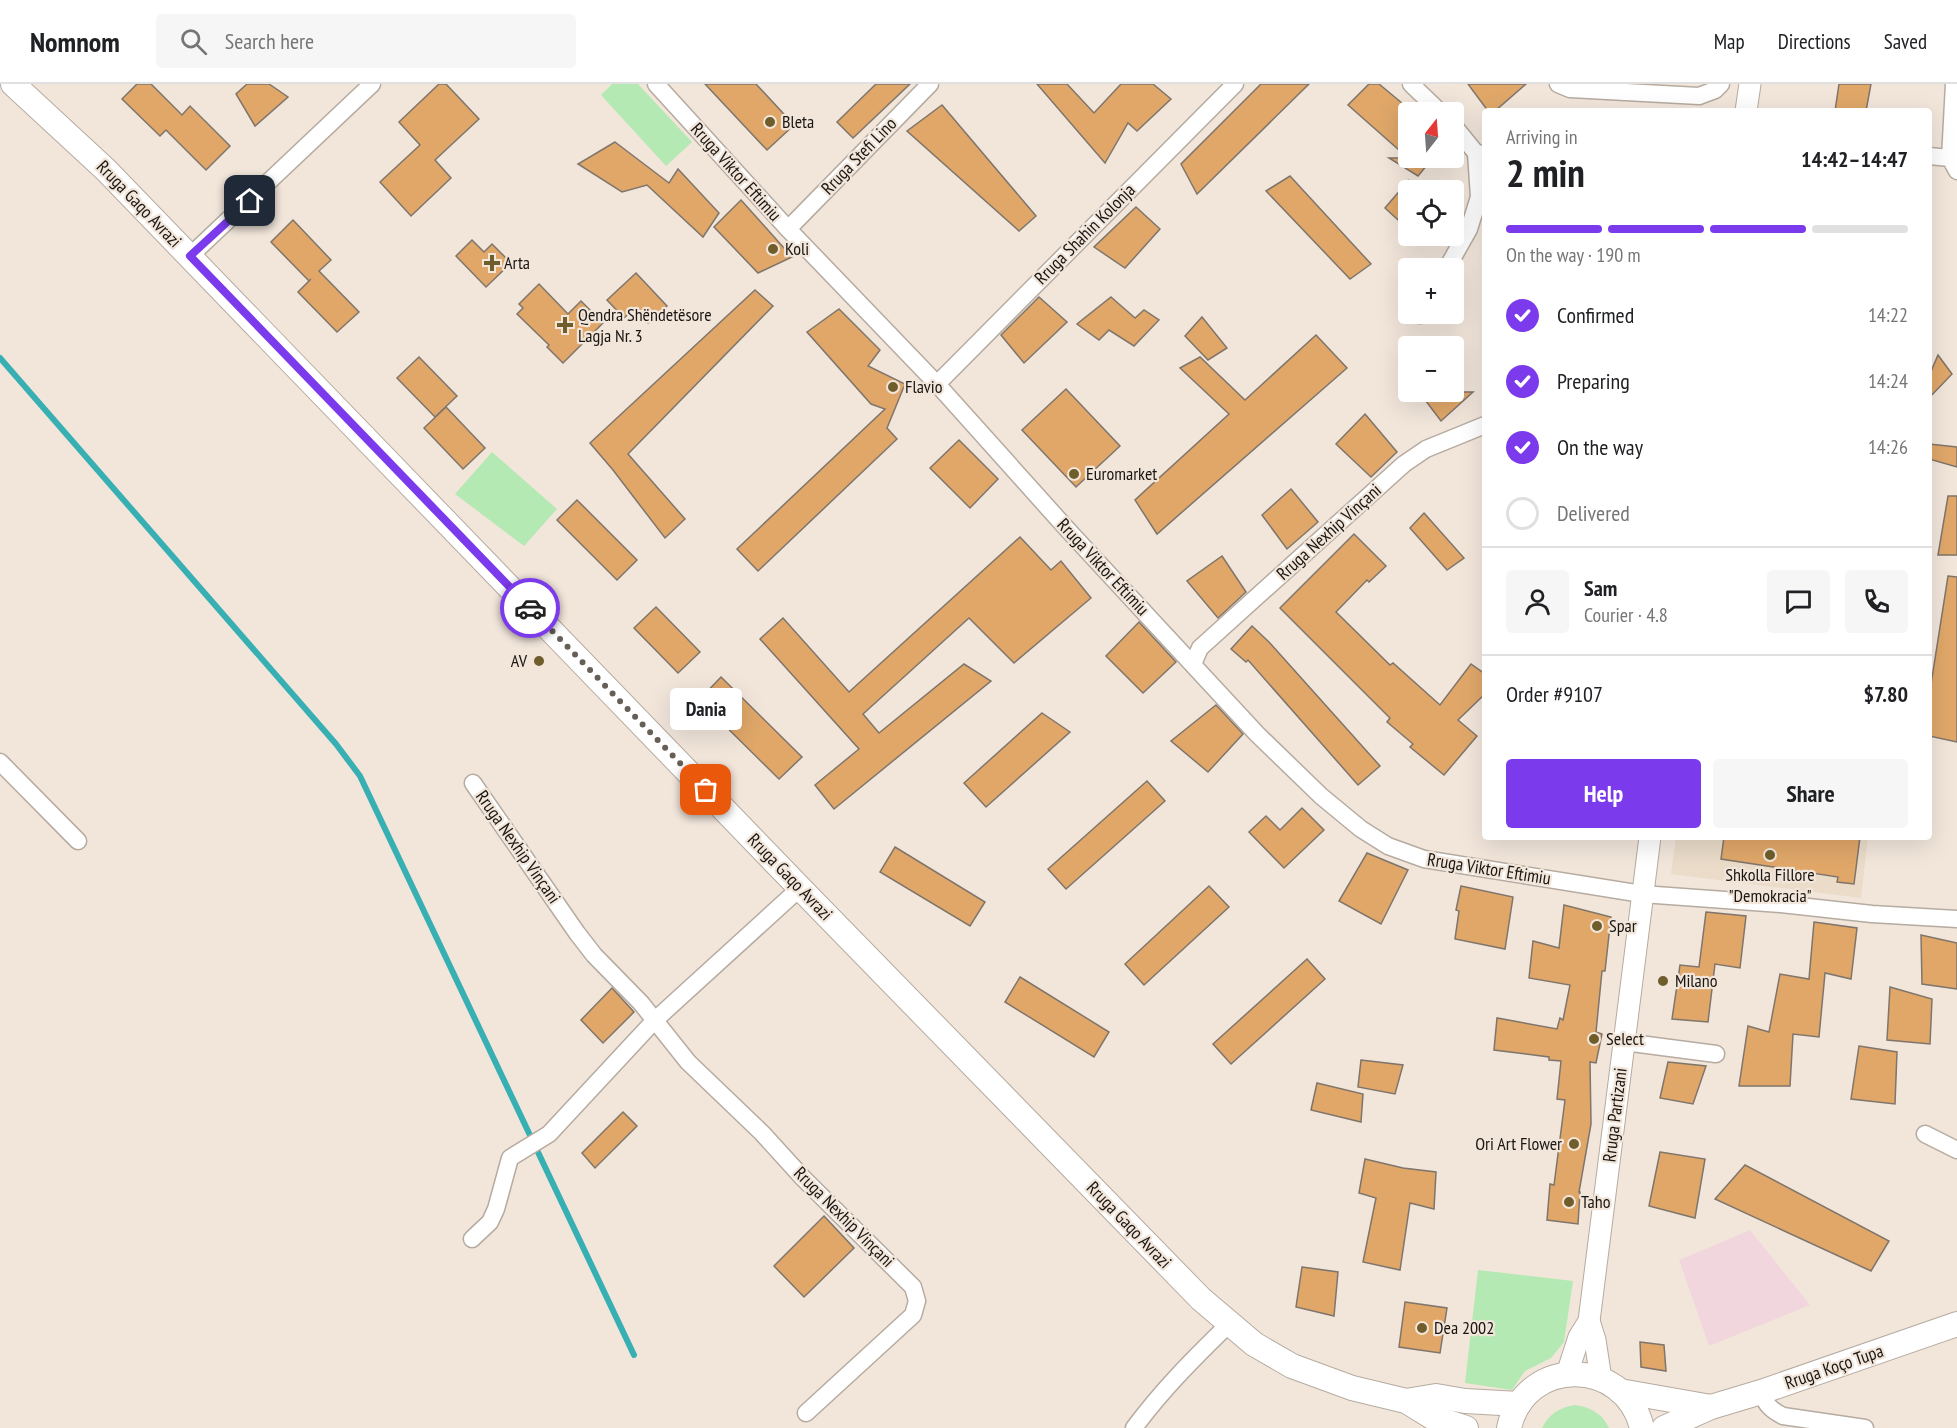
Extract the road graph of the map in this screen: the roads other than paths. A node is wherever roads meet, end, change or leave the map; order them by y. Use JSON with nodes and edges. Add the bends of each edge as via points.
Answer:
{"nodes":[{"id":1,"x":13,"y":84,"type":"edge"},
{"id":2,"x":372,"y":84,"type":"edge"},
{"id":3,"x":656,"y":84,"type":"edge"},
{"id":4,"x":930,"y":84,"type":"edge"},
{"id":5,"x":1235,"y":84,"type":"edge"},
{"id":6,"x":1411,"y":84,"type":"edge"},
{"id":7,"x":1558,"y":84,"type":"edge"},
{"id":8,"x":1721,"y":84,"type":"edge"},
{"id":9,"x":1954,"y":84,"type":"edge"},
{"id":10,"x":1430,"y":102,"type":"edge"},
{"id":11,"x":1464,"y":136,"type":"edge"},
{"id":12,"x":1480,"y":153,"type":"edge"},
{"id":13,"x":1932,"y":157,"type":"edge"},
{"id":14,"x":1953,"y":164,"type":"edge"},
{"id":15,"x":788,"y":229,"type":"junction"},
{"id":16,"x":190,"y":256,"type":"junction"},
{"id":17,"x":1453,"y":258,"type":"edge"},
{"id":18,"x":937,"y":384,"type":"junction"},
{"id":19,"x":1482,"y":427,"type":"edge"},
{"id":20,"x":1193,"y":664,"type":"junction"},
{"id":21,"x":0,"y":762,"type":"edge"},
{"id":22,"x":473,"y":783,"type":"dead end"},
{"id":23,"x":1650,"y":840,"type":"edge"},
{"id":24,"x":78,"y":841,"type":"dead end"},
{"id":25,"x":800,"y":888,"type":"junction"},
{"id":26,"x":1642,"y":894,"type":"junction"},
{"id":27,"x":1957,"y":919,"type":"edge"},
{"id":28,"x":654,"y":1021,"type":"junction"},
{"id":29,"x":1624,"y":1042,"type":"junction"},
{"id":30,"x":1716,"y":1054,"type":"dead end"},
{"id":31,"x":1925,"y":1134,"type":"dead end"},
{"id":32,"x":1957,"y":1150,"type":"edge"},
{"id":33,"x":472,"y":1239,"type":"dead end"},
{"id":34,"x":1589,"y":1321,"type":"junction"},
{"id":35,"x":1229,"y":1324,"type":"junction"},
{"id":36,"x":1957,"y":1324,"type":"edge"},
{"id":37,"x":1567,"y":1374,"type":"junction"},
{"id":38,"x":1611,"y":1385,"type":"junction"},
{"id":39,"x":1761,"y":1392,"type":"junction"},
{"id":40,"x":1406,"y":1401,"type":"junction"},
{"id":41,"x":1519,"y":1404,"type":"junction"},
{"id":42,"x":1711,"y":1407,"type":"junction"},
{"id":43,"x":806,"y":1413,"type":"dead end"},
{"id":44,"x":1844,"y":1426,"type":"edge"},
{"id":45,"x":1134,"y":1428,"type":"edge"},
{"id":46,"x":1466,"y":1428,"type":"edge"},
{"id":47,"x":1509,"y":1428,"type":"edge"},
{"id":48,"x":1642,"y":1428,"type":"edge"},
{"id":49,"x":1664,"y":1428,"type":"edge"},
{"id":50,"x":1865,"y":1428,"type":"edge"}],
"edges":[{"from":1,"to":16,"type":"main road","name":"Rruga Gaqo Avrazi","via":[[98,162]]},
{"from":2,"to":16,"type":"street"},
{"from":3,"to":15,"type":"street","name":"Rruga Viktor Eftimiu"},
{"from":4,"to":15,"type":"street","name":"Rruga Stefi Lino"},
{"from":5,"to":18,"type":"street","name":"Rruga Shahin Kolonja"},
{"from":6,"to":10,"type":"street"},
{"from":7,"to":8,"type":"street","via":[[1570,89],[1699,96]]},
{"from":9,"to":14,"type":"street"},
{"from":11,"to":12,"type":"street"},
{"from":12,"to":17,"type":"street","via":[[1479,197],[1469,229]]},
{"from":13,"to":14,"type":"street"},
{"from":15,"to":18,"type":"street","name":"Rruga Viktor Eftimiu"},
{"from":16,"to":25,"type":"main road","name":"Rruga Gaqo Avrazi"},
{"from":18,"to":20,"type":"street","name":"Rruga Viktor Eftimiu"},
{"from":19,"to":20,"type":"street","name":"Rruga Nexhip Vinçani","via":[[1426,449],[1404,464],[1200,648]]},
{"from":20,"to":26,"type":"street","name":"Rruga Viktor Eftimiu","via":[[1321,796],[1360,829],[1388,846],[1424,859]]},
{"from":21,"to":24,"type":"street"},
{"from":22,"to":28,"type":"street","name":"Rruga Nexhip Vinçani","via":[[576,933]]},
{"from":23,"to":26,"type":"street","name":"Rruga Partizani"},
{"from":25,"to":28,"type":"street"},
{"from":25,"to":35,"type":"main road","name":"Rruga Gaqo Avrazi"},
{"from":26,"to":27,"type":"street","name":"Rruga Viktor Eftimiu"},
{"from":26,"to":29,"type":"street","name":"Rruga Partizani"},
{"from":28,"to":33,"type":"street","via":[[549,1134],[510,1158],[490,1222]]},
{"from":28,"to":43,"type":"street","name":"Rruga Nexhip Vinçani","via":[[688,1062],[913,1287],[917,1301],[913,1315]]},
{"from":29,"to":30,"type":"street"},
{"from":29,"to":34,"type":"street","name":"Rruga Partizani"},
{"from":31,"to":32,"type":"street"},
{"from":34,"to":37,"type":"street","name":"Rruga Partizani","via":[[1579,1337]]},
{"from":34,"to":38,"type":"street","name":"Rruga Partizani"},
{"from":35,"to":40,"type":"main road","name":"Rruga Gaqo Avrazi","via":[[1262,1350],[1292,1366],[1352,1388]]},
{"from":35,"to":45,"type":"street","via":[[1185,1367]]},
{"from":36,"to":39,"type":"main road","name":"Rruga Koço Tupa"},
{"from":37,"to":38,"type":"main road","name":"Rruga Koço Tupa","via":[[1590,1375]]},
{"from":37,"to":41,"type":"main road","via":[[1535,1387]]},
{"from":38,"to":42,"type":"main road","name":"Rruga Koço Tupa"},
{"from":38,"to":48,"type":"main road","via":[[1635,1409]]},
{"from":39,"to":42,"type":"main road","name":"Rruga Koço Tupa"},
{"from":39,"to":44,"type":"street","via":[[1766,1404],[1784,1416]]},
{"from":40,"to":41,"type":"main road","name":"Rruga Gaqo Avrazi","via":[[1436,1396]]},
{"from":40,"to":46,"type":"main road","name":"Rruga Gaqo Avrazi","via":[[1432,1417]]},
{"from":41,"to":47,"type":"main road"},
{"from":42,"to":49,"type":"main road","name":"Rruga Koço Tupa"},
{"from":44,"to":50,"type":"street"}]}
